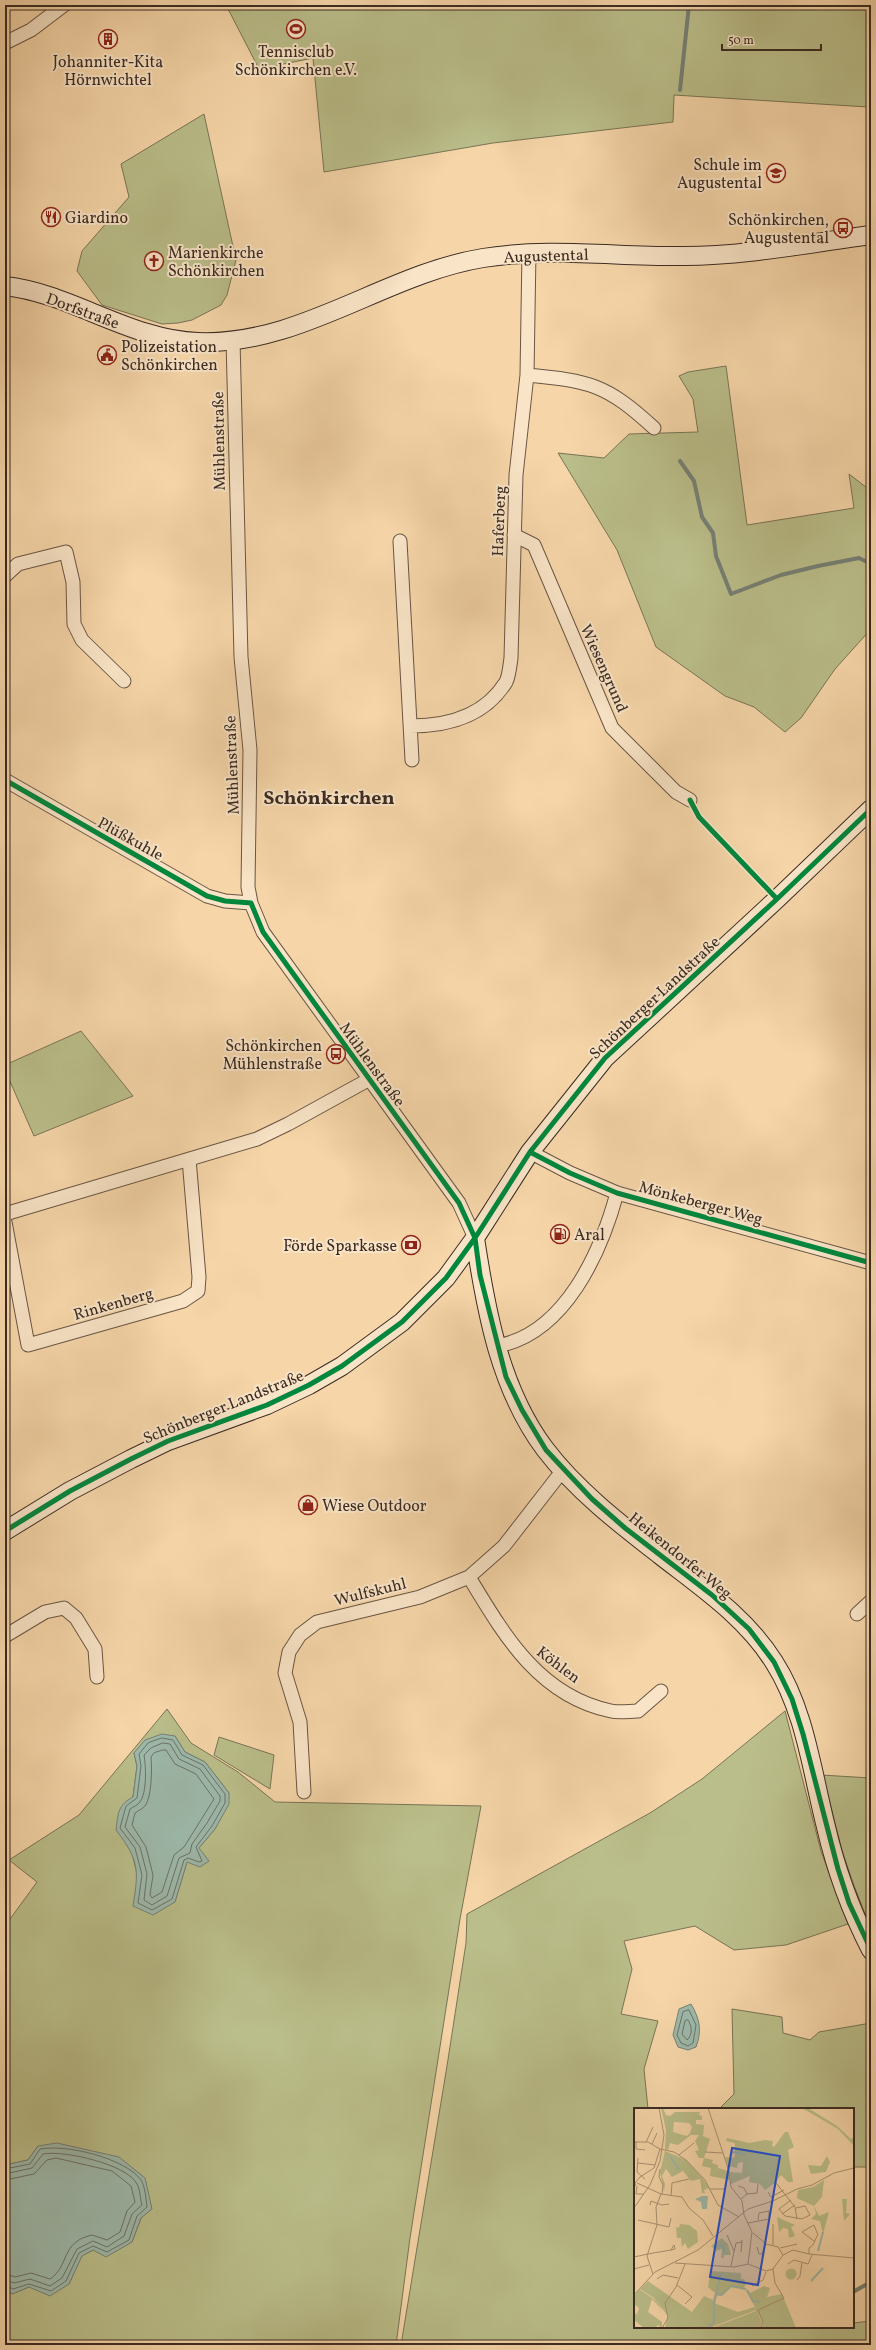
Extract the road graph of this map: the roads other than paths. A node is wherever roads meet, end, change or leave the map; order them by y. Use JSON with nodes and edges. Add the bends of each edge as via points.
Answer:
{"nodes":[{"id":1,"x":64,"y":5,"type":"edge"},
{"id":2,"x":5,"y":43,"type":"edge"},
{"id":3,"x":871,"y":235,"type":"edge"},
{"id":4,"x":529,"y":252,"type":"junction"},
{"id":5,"x":5,"y":286,"type":"edge"},
{"id":6,"x":233,"y":340,"type":"junction"},
{"id":7,"x":527,"y":375,"type":"junction"},
{"id":8,"x":654,"y":428,"type":"dead end"},
{"id":9,"x":514,"y":535,"type":"junction"},
{"id":10,"x":400,"y":541,"type":"dead end"},
{"id":11,"x":5,"y":576,"type":"edge"},
{"id":12,"x":124,"y":682,"type":"dead end"},
{"id":13,"x":411,"y":726,"type":"junction"},
{"id":14,"x":412,"y":760,"type":"dead end"},
{"id":15,"x":5,"y":780,"type":"edge"},
{"id":16,"x":690,"y":800,"type":"dead end"},
{"id":17,"x":871,"y":809,"type":"edge"},
{"id":18,"x":251,"y":903,"type":"junction"},
{"id":19,"x":368,"y":1080,"type":"junction"},
{"id":20,"x":530,"y":1152,"type":"junction"},
{"id":21,"x":189,"y":1159,"type":"junction"},
{"id":22,"x":617,"y":1192,"type":"junction"},
{"id":23,"x":5,"y":1214,"type":"edge"},
{"id":24,"x":5,"y":1222,"type":"edge"},
{"id":25,"x":475,"y":1238,"type":"junction"},
{"id":26,"x":871,"y":1263,"type":"edge"},
{"id":27,"x":497,"y":1346,"type":"junction"},
{"id":28,"x":564,"y":1470,"type":"junction"},
{"id":29,"x":5,"y":1531,"type":"edge"},
{"id":30,"x":469,"y":1577,"type":"junction"},
{"id":31,"x":871,"y":1601,"type":"edge"},
{"id":32,"x":857,"y":1614,"type":"dead end"},
{"id":33,"x":5,"y":1636,"type":"edge"},
{"id":34,"x":97,"y":1676,"type":"dead end"},
{"id":35,"x":661,"y":1692,"type":"dead end"},
{"id":36,"x":304,"y":1792,"type":"dead end"},
{"id":37,"x":871,"y":1950,"type":"edge"}],
"edges":[{"from":1,"to":2,"type":"street","via":[[31,30]]},
{"from":3,"to":4,"type":"street","name":"Augustental","via":[[709,256]]},
{"from":4,"to":6,"type":"street","name":"Augustental","via":[[481,258],[430,273],[314,319],[264,335]]},
{"from":4,"to":7,"type":"street","name":"Haferberg"},
{"from":5,"to":6,"type":"street","name":"Dorfstraße","via":[[43,295],[168,338],[197,342]]},
{"from":6,"to":18,"type":"street","name":"Mühlenstraße","via":[[241,657],[250,750],[248,887]]},
{"from":7,"to":8,"type":"street","via":[[575,380],[610,392]]},
{"from":7,"to":9,"type":"street","name":"Haferberg","via":[[516,475]]},
{"from":9,"to":13,"type":"street","name":"Haferberg","via":[[511,658],[506,681],[491,700],[475,712],[453,722],[435,726]]},
{"from":9,"to":16,"type":"street","name":"Wiesengrund","via":[[534,545],[612,728],[676,792]]},
{"from":10,"to":13,"type":"street"},
{"from":11,"to":12,"type":"street","via":[[18,564],[66,552],[73,582],[74,624],[82,640]]},
{"from":13,"to":14,"type":"street"},
{"from":15,"to":18,"type":"street","name":"Plüßkuhle","via":[[207,896],[225,901]]},
{"from":17,"to":20,"type":"street","name":"Schönberger Landstraße","via":[[605,1058]]},
{"from":18,"to":19,"type":"street","name":"Mühlenstraße","via":[[263,932]]},
{"from":19,"to":21,"type":"street","via":[[257,1139]]},
{"from":19,"to":25,"type":"street","name":"Mühlenstraße","via":[[459,1203]]},
{"from":20,"to":22,"type":"street","name":"Mönkeberger Weg","via":[[570,1173]]},
{"from":20,"to":25,"type":"street","name":"Schönberger Landstraße"},
{"from":21,"to":23,"type":"street"},
{"from":21,"to":24,"type":"street","name":"Rinkenberg","via":[[199,1277],[198,1291],[183,1302],[28,1346]]},
{"from":22,"to":26,"type":"street","name":"Mönkeberger Weg"},
{"from":22,"to":27,"type":"street","via":[[609,1225],[598,1250],[574,1290],[556,1311],[530,1334],[512,1343]]},
{"from":25,"to":27,"type":"street","name":"Heikendorfer Weg","via":[[480,1275]]},
{"from":25,"to":29,"type":"street","name":"Schönberger Landstraße","via":[[446,1278],[402,1322],[342,1366],[267,1405],[168,1441],[131,1458],[70,1491]]},
{"from":27,"to":28,"type":"street","name":"Heikendorfer Weg","via":[[506,1377],[522,1410],[546,1450]]},
{"from":28,"to":30,"type":"street","name":"Wulfskuhl","via":[[504,1546]]},
{"from":28,"to":37,"type":"street","name":"Heikendorfer Weg","via":[[625,1528],[712,1595],[749,1629],[774,1662],[792,1699],[801,1727],[849,1903]]},
{"from":30,"to":35,"type":"street","name":"Köhlen","via":[[508,1640],[523,1658],[551,1683],[585,1703],[612,1712],[638,1711]]},
{"from":30,"to":36,"type":"street","name":"Wulfskuhl","via":[[420,1597],[317,1622],[300,1635],[289,1652],[285,1673],[300,1722]]},
{"from":31,"to":32,"type":"street"},
{"from":33,"to":34,"type":"street","via":[[45,1612],[64,1608],[76,1618],[95,1649]]}]}
